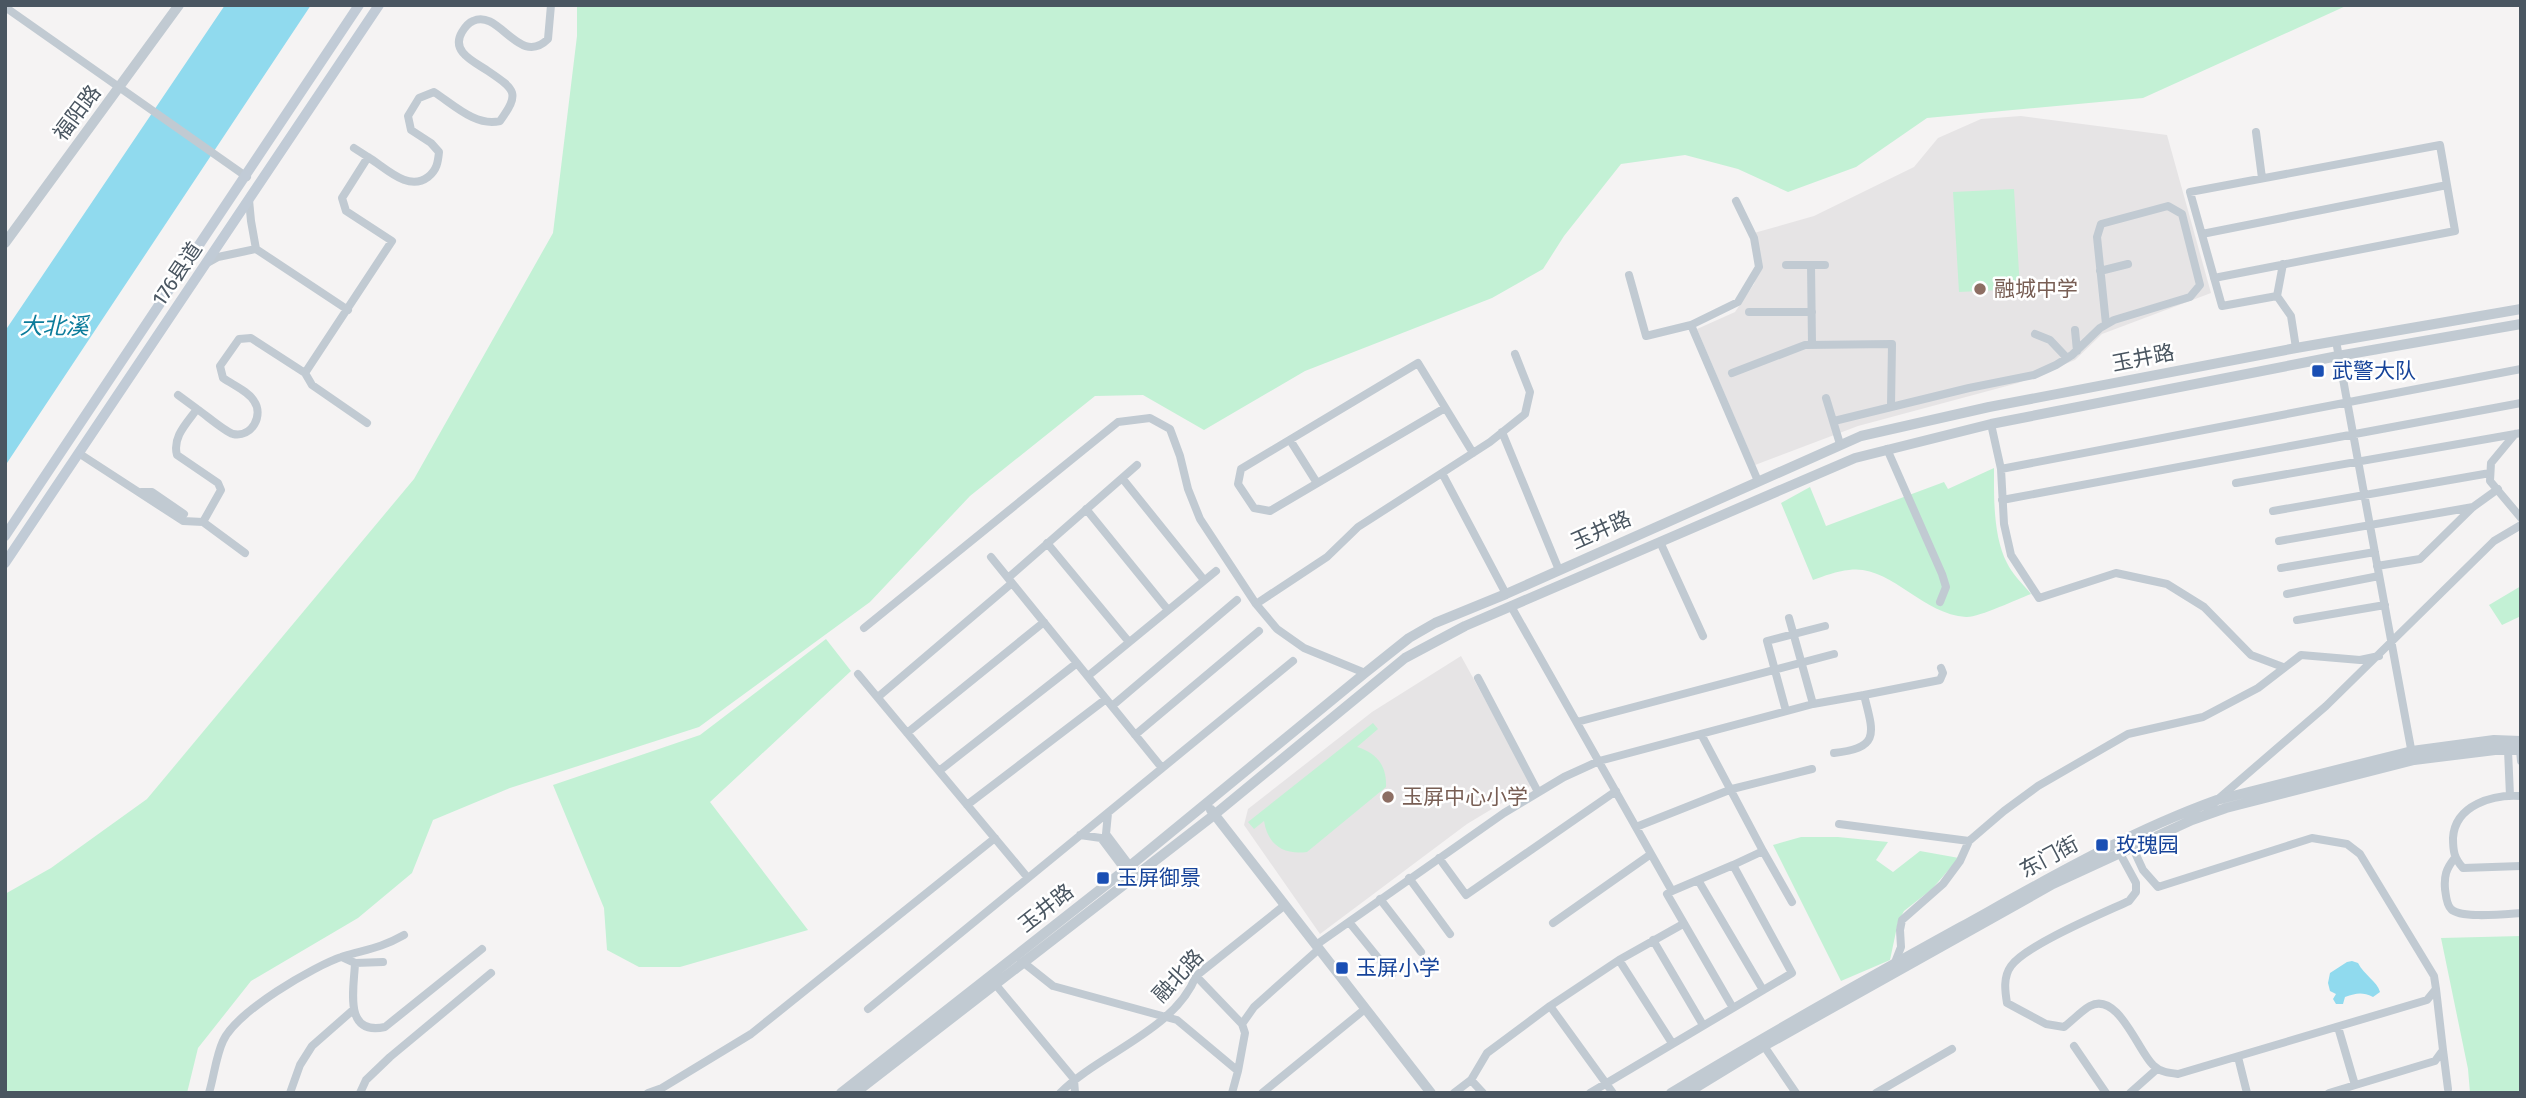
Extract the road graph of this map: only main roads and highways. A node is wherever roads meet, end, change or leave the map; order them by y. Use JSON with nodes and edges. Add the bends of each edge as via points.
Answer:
{"nodes":[{"id":1,"x":359,"y":5,"type":"edge"},
{"id":2,"x":379,"y":5,"type":"edge"},
{"id":3,"x":5,"y":537,"type":"edge"},
{"id":4,"x":5,"y":563,"type":"edge"}],
"edges":[{"from":1,"to":3,"type":"main road","name":"176县道"},
{"from":2,"to":4,"type":"main road","name":"176县道"}]}
